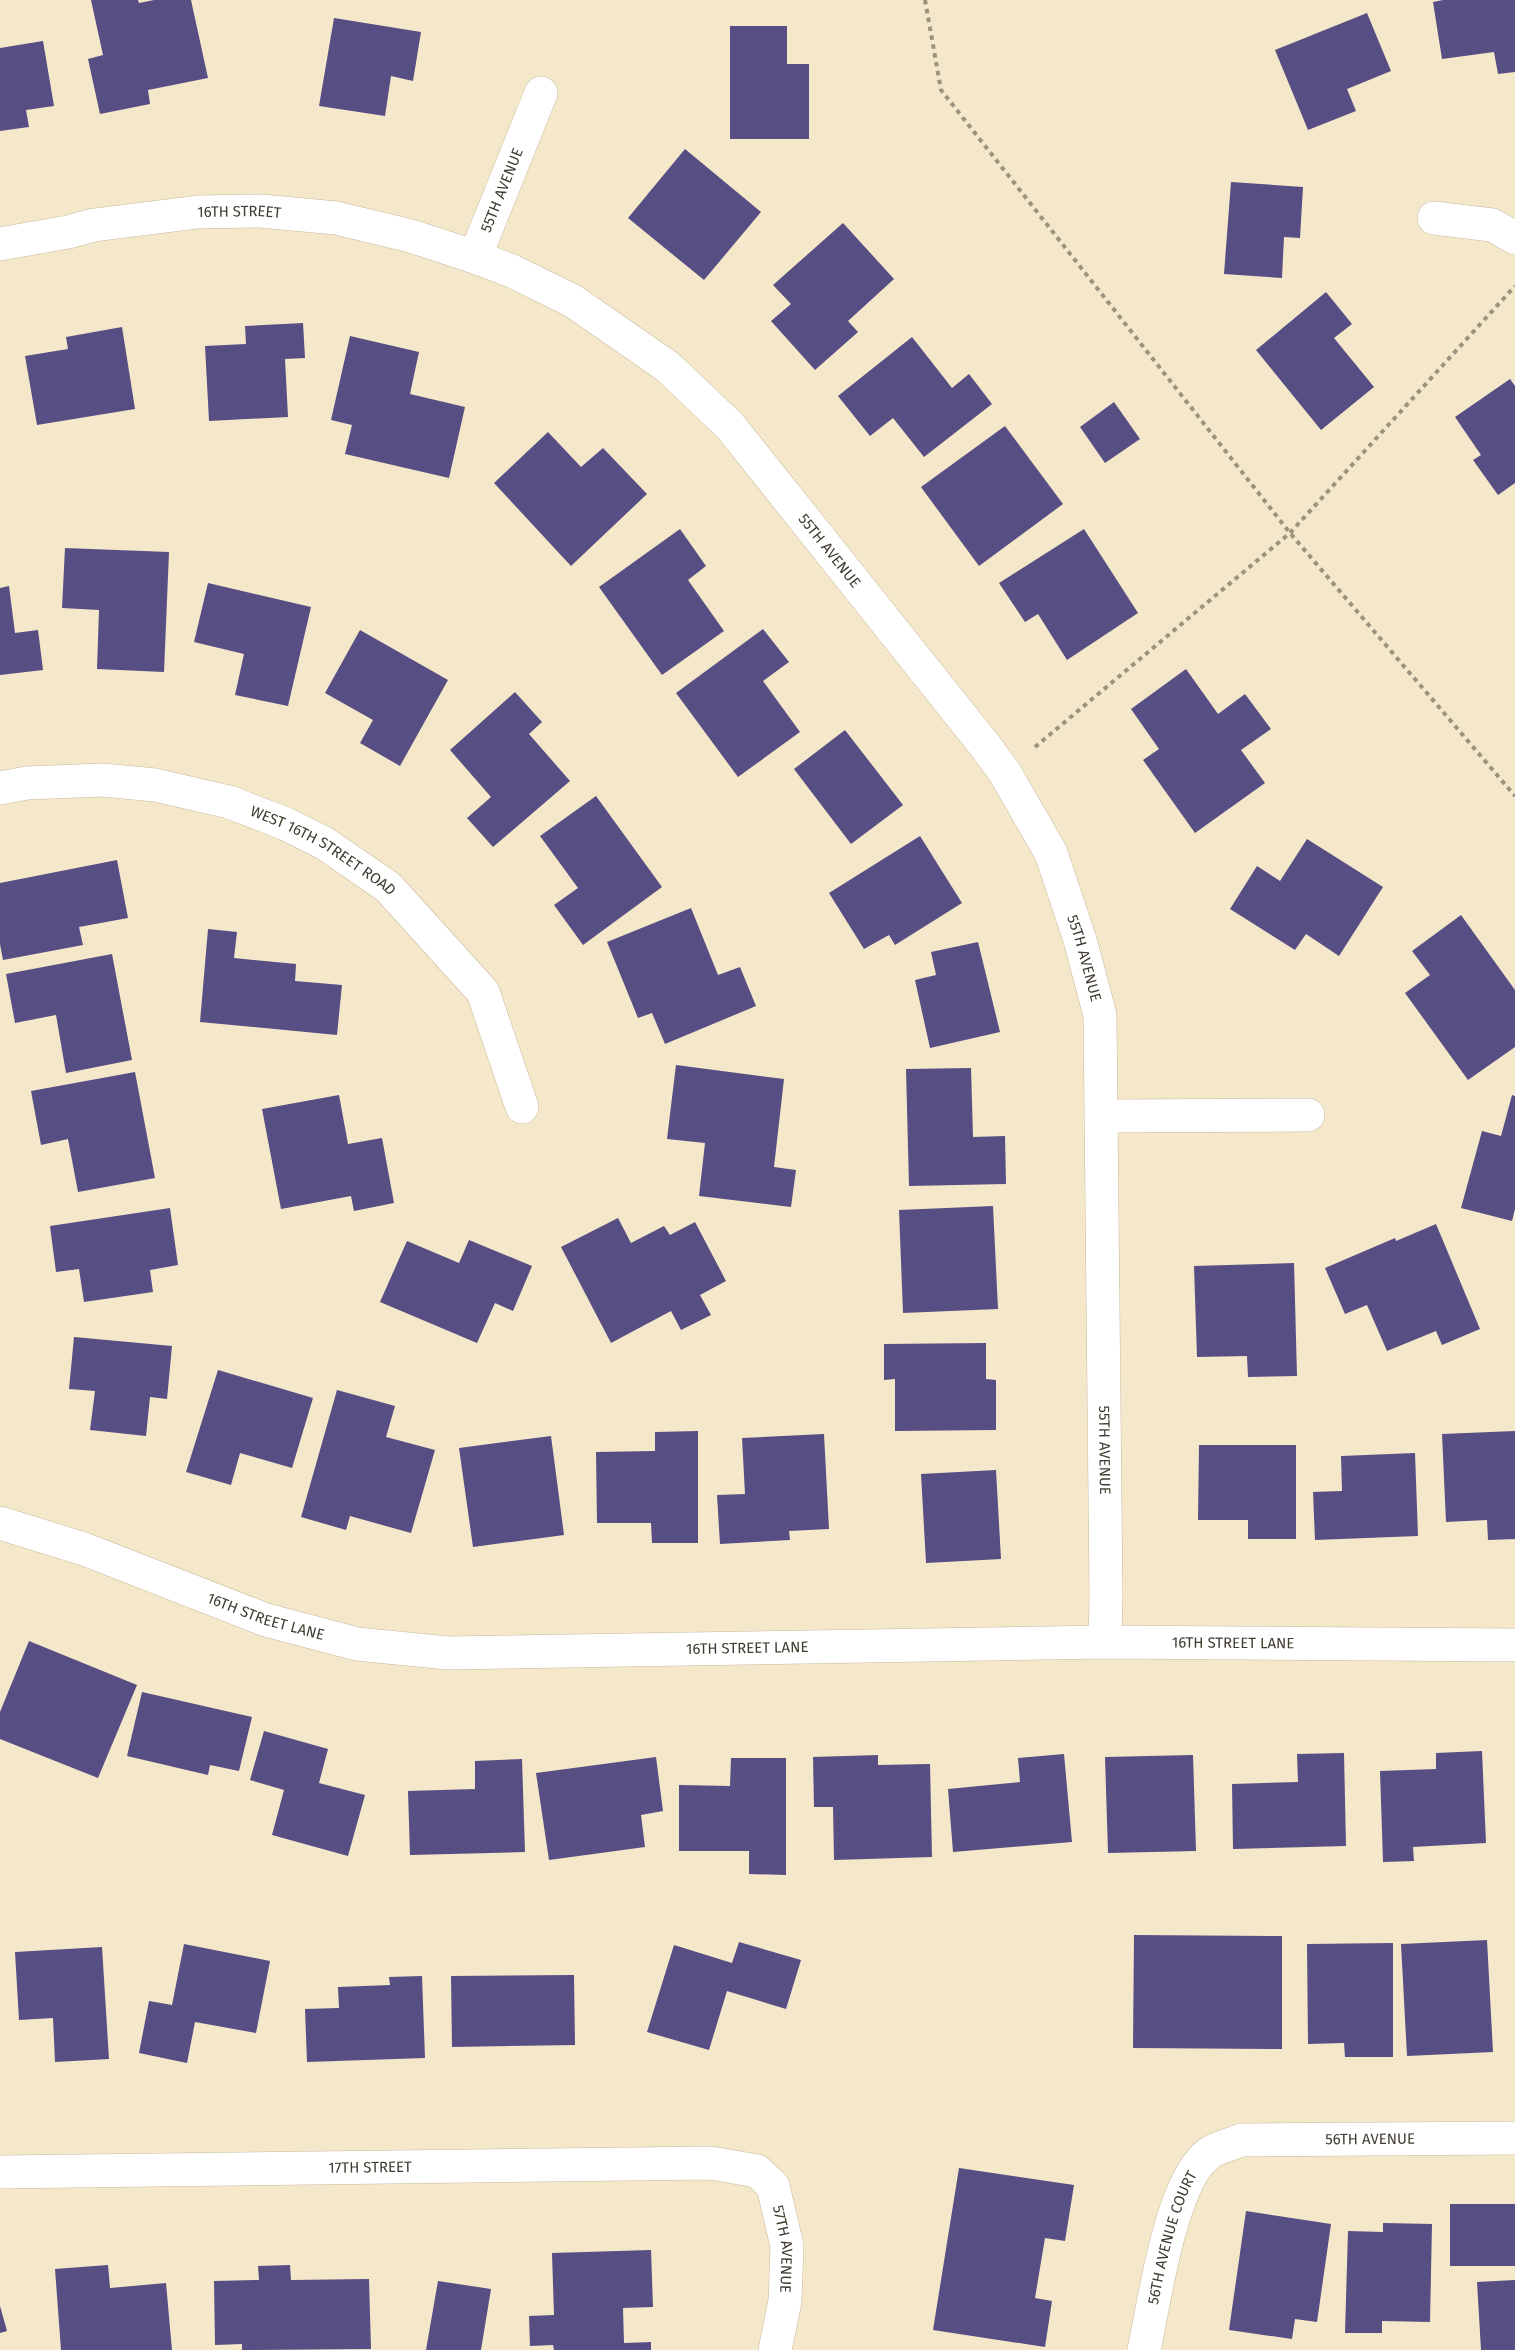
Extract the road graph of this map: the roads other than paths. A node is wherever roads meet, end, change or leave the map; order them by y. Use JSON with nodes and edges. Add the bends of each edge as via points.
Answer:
{"nodes":[{"id":1,"x":541,"y":93,"type":"dead end"},
{"id":2,"x":1434,"y":218,"type":"dead end"},
{"id":3,"x":1515,"y":238,"type":"edge"},
{"id":4,"x":0,"y":244,"type":"edge"},
{"id":5,"x":475,"y":257,"type":"junction"},
{"id":6,"x":0,"y":788,"type":"edge"},
{"id":7,"x":522,"y":1107,"type":"dead end"},
{"id":8,"x":1308,"y":1115,"type":"dead end"},
{"id":9,"x":1102,"y":1116,"type":"junction"},
{"id":10,"x":0,"y":1522,"type":"edge"},
{"id":11,"x":1104,"y":1642,"type":"junction"},
{"id":12,"x":1515,"y":1645,"type":"edge"},
{"id":13,"x":1515,"y":2138,"type":"edge"},
{"id":14,"x":1227,"y":2146,"type":"joint"},
{"id":15,"x":742,"y":2168,"type":"joint"},
{"id":16,"x":0,"y":2172,"type":"edge"},
{"id":17,"x":775,"y":2350,"type":"edge"},
{"id":18,"x":1144,"y":2350,"type":"edge"}],
"edges":[{"from":1,"to":5,"type":"street","name":"55TH AVENUE"},
{"from":2,"to":3,"type":"street","via":[[1492,225]]},
{"from":4,"to":5,"type":"street","name":"16TH STREET","via":[[94,225],[198,212],[261,211],[336,218]]},
{"from":5,"to":9,"type":"street","name":"55TH AVENUE","via":[[573,301],[668,367],[722,418],[1005,773],[1051,853],[1080,940],[1100,1015]]},
{"from":6,"to":7,"type":"street","name":"WEST 16TH STREET ROAD","via":[[103,780],[155,785],[229,802],[324,843],[388,887],[483,992]]},
{"from":8,"to":9,"type":"street"},
{"from":9,"to":11,"type":"street","name":"55TH AVENUE"},
{"from":10,"to":11,"type":"street","name":"16TH STREET LANE","via":[[84,1548],[266,1620],[357,1644],[448,1653]]},
{"from":11,"to":12,"type":"street","name":"16TH STREET LANE"},
{"from":13,"to":14,"type":"street","name":"56TH AVENUE","via":[[1241,2140]]},
{"from":14,"to":18,"type":"street","name":"56TH AVENUE COURT","via":[[1210,2152],[1188,2179],[1167,2235]]},
{"from":15,"to":16,"type":"street","name":"17TH STREET","via":[[711,2163]]},
{"from":15,"to":17,"type":"street","name":"57TH AVENUE","via":[[758,2171],[773,2186],[787,2246],[785,2301]]}]}
